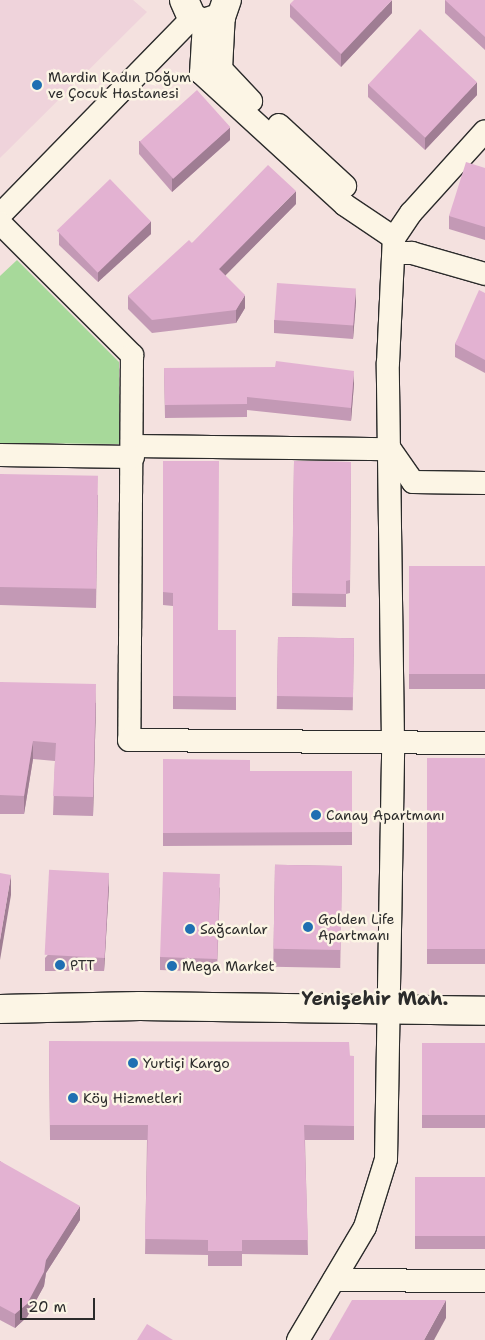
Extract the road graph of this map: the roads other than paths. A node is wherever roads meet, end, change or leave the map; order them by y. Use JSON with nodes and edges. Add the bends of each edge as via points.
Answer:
{"nodes":[{"id":1,"x":206,"y":11,"type":"edge"},
{"id":2,"x":485,"y":131,"type":"edge"},
{"id":3,"x":0,"y":215,"type":"edge"},
{"id":4,"x":0,"y":223,"type":"edge"},
{"id":5,"x":394,"y":246,"type":"junction"},
{"id":6,"x":485,"y":274,"type":"edge"},
{"id":7,"x":390,"y":450,"type":"junction"},
{"id":8,"x":133,"y":451,"type":"junction"},
{"id":9,"x":0,"y":455,"type":"edge"},
{"id":10,"x":485,"y":483,"type":"edge"},
{"id":11,"x":393,"y":742,"type":"junction"},
{"id":12,"x":485,"y":743,"type":"edge"},
{"id":13,"x":0,"y":1009,"type":"edge"},
{"id":14,"x":386,"y":1009,"type":"junction"},
{"id":15,"x":485,"y":1011,"type":"edge"},
{"id":16,"x":334,"y":1280,"type":"junction"},
{"id":17,"x":485,"y":1281,"type":"edge"},
{"id":18,"x":298,"y":1340,"type":"edge"}],
"edges":[{"from":1,"to":3,"type":"street"},
{"from":1,"to":5,"type":"street","via":[[201,73]]},
{"from":2,"to":5,"type":"street","via":[[411,214]]},
{"from":4,"to":8,"type":"street","via":[[132,355]]},
{"from":5,"to":6,"type":"street"},
{"from":5,"to":7,"type":"street","via":[[388,363]]},
{"from":7,"to":8,"type":"street"},
{"from":7,"to":10,"type":"street","via":[[413,482]]},
{"from":7,"to":11,"type":"street"},
{"from":8,"to":9,"type":"street"},
{"from":8,"to":11,"type":"street","via":[[129,740]]},
{"from":11,"to":12,"type":"street"},
{"from":11,"to":14,"type":"street"},
{"from":13,"to":14,"type":"street","via":[[140,1006]]},
{"from":14,"to":15,"type":"street"},
{"from":14,"to":16,"type":"street","via":[[386,1159],[365,1227]]},
{"from":16,"to":17,"type":"street"},
{"from":16,"to":18,"type":"street"}]}
